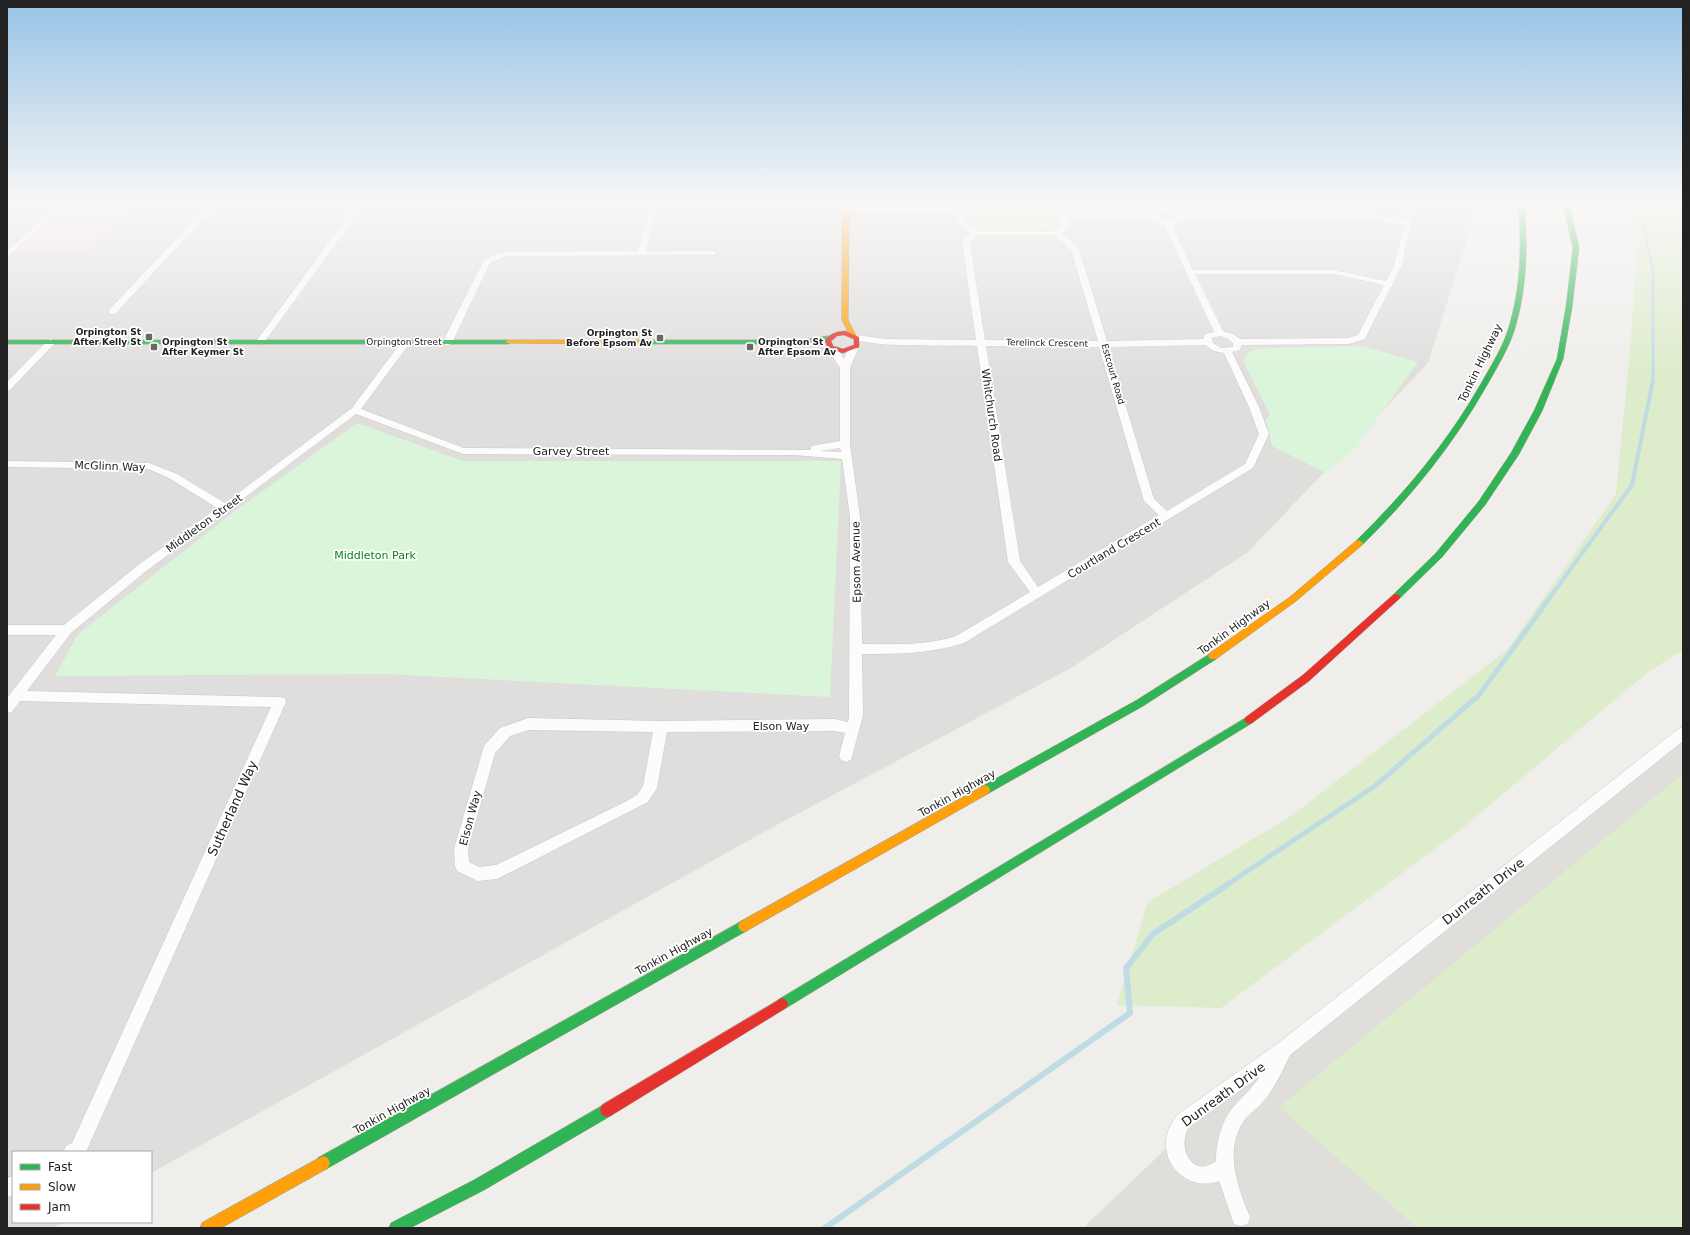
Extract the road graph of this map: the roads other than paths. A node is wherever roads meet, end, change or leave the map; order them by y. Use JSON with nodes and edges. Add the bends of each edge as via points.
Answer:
{"nodes":[{"id":1,"x":159,"y":262,"type":"edge"},
{"id":2,"x":319,"y":262,"type":"edge"},
{"id":3,"x":488,"y":262,"type":"edge"},
{"id":4,"x":845,"y":262,"type":"edge"},
{"id":5,"x":969,"y":262,"type":"edge"},
{"id":6,"x":1079,"y":262,"type":"edge"},
{"id":7,"x":1186,"y":262,"type":"edge"},
{"id":8,"x":1399,"y":262,"type":"edge"},
{"id":9,"x":1522,"y":262,"type":"edge"},
{"id":10,"x":1574,"y":262,"type":"edge"},
{"id":11,"x":1191,"y":272,"type":"junction"},
{"id":12,"x":1388,"y":284,"type":"junction"},
{"id":13,"x":112,"y":312,"type":"dead end"},
{"id":14,"x":845,"y":320,"type":"junction"},
{"id":15,"x":1219,"y":333,"type":"junction"},
{"id":16,"x":7,"y":342,"type":"edge"},
{"id":17,"x":51,"y":342,"type":"junction"},
{"id":18,"x":260,"y":342,"type":"junction"},
{"id":19,"x":405,"y":342,"type":"junction"},
{"id":20,"x":832,"y":342,"type":"junction"},
{"id":21,"x":855,"y":342,"type":"junction"},
{"id":22,"x":982,"y":342,"type":"junction"},
{"id":23,"x":1207,"y":342,"type":"junction"},
{"id":24,"x":1238,"y":342,"type":"junction"},
{"id":25,"x":448,"y":343,"type":"junction"},
{"id":26,"x":1104,"y":344,"type":"junction"},
{"id":27,"x":1228,"y":351,"type":"junction"},
{"id":28,"x":845,"y":368,"type":"junction"},
{"id":29,"x":7,"y":388,"type":"edge"},
{"id":30,"x":355,"y":410,"type":"junction"},
{"id":31,"x":845,"y":444,"type":"junction"},
{"id":32,"x":794,"y":452,"type":"junction"},
{"id":33,"x":847,"y":456,"type":"junction"},
{"id":34,"x":7,"y":464,"type":"edge"},
{"id":35,"x":225,"y":508,"type":"junction"},
{"id":36,"x":1166,"y":516,"type":"junction"},
{"id":37,"x":1037,"y":594,"type":"junction"},
{"id":38,"x":7,"y":630,"type":"edge"},
{"id":39,"x":67,"y":630,"type":"junction"},
{"id":40,"x":857,"y":649,"type":"junction"},
{"id":41,"x":17,"y":696,"type":"junction"},
{"id":42,"x":7,"y":708,"type":"edge"},
{"id":43,"x":660,"y":727,"type":"junction"},
{"id":44,"x":853,"y":729,"type":"junction"},
{"id":45,"x":1683,"y":733,"type":"edge"},
{"id":46,"x":846,"y":756,"type":"dead end"},
{"id":47,"x":1283,"y":1050,"type":"junction"},
{"id":48,"x":74,"y":1151,"type":"edge"},
{"id":49,"x":1224,"y":1166,"type":"junction"},
{"id":50,"x":478,"y":1185,"type":"junction"},
{"id":51,"x":1241,"y":1217,"type":"dead end"},
{"id":52,"x":207,"y":1228,"type":"edge"},
{"id":53,"x":396,"y":1228,"type":"edge"},
{"id":54,"x":413,"y":1228,"type":"edge"}],
"edges":[{"from":1,"to":13,"type":"street"},
{"from":2,"to":18,"type":"street"},
{"from":3,"to":25,"type":"street"},
{"from":4,"to":14,"type":"main road"},
{"from":5,"to":22,"type":"street","name":"Whitchurch Road"},
{"from":6,"to":26,"type":"street","name":"Estcourt Road"},
{"from":7,"to":11,"type":"street"},
{"from":8,"to":12,"type":"street"},
{"from":9,"to":52,"type":"main road","name":"Tonkin Highway","via":[[1512,327],[1477,400],[1461,426],[1410,492],[1349,554],[1258,626],[1205,663],[1140,703]]},
{"from":10,"to":50,"type":"main road","via":[[1560,359],[1538,411],[1515,454],[1482,503],[1438,555],[1367,624],[1306,678],[1242,725],[653,1083]]},
{"from":11,"to":12,"type":"street","via":[[1344,273]]},
{"from":11,"to":15,"type":"street"},
{"from":12,"to":24,"type":"street","via":[[1365,333],[1357,340]]},
{"from":14,"to":20,"type":"main road"},
{"from":14,"to":21,"type":"main road"},
{"from":15,"to":23,"type":"street","via":[[1208,336]]},
{"from":15,"to":24,"type":"street"},
{"from":16,"to":17,"type":"main road","name":"Orpington Street"},
{"from":17,"to":18,"type":"main road","name":"Orpington Street"},
{"from":17,"to":29,"type":"street"},
{"from":18,"to":19,"type":"main road","name":"Orpington Street"},
{"from":19,"to":25,"type":"main road","name":"Orpington Street"},
{"from":19,"to":30,"type":"street","name":"Middleton Street"},
{"from":20,"to":21,"type":"main road","via":[[843,351]]},
{"from":20,"to":21,"type":"main road","via":[[845,333]]},
{"from":20,"to":25,"type":"main road","name":"Orpington Street"},
{"from":20,"to":28,"type":"street"},
{"from":21,"to":22,"type":"street","name":"Terelinck Crescent"},
{"from":21,"to":28,"type":"street","name":"Epsom Avenue"},
{"from":22,"to":26,"type":"street","name":"Terelinck Crescent"},
{"from":22,"to":37,"type":"street","name":"Whitchurch Road","via":[[1014,562]]},
{"from":23,"to":26,"type":"street","name":"Terelinck Crescent"},
{"from":23,"to":27,"type":"street","via":[[1216,349]]},
{"from":24,"to":27,"type":"street","via":[[1237,348]]},
{"from":26,"to":36,"type":"street","name":"Estcourt Road","via":[[1149,501]]},
{"from":27,"to":36,"type":"street","name":"Courtland Crescent","via":[[1264,434],[1260,445],[1249,466]]},
{"from":28,"to":31,"type":"street","name":"Epsom Avenue"},
{"from":30,"to":32,"type":"street","name":"Garvey Street","via":[[463,451]]},
{"from":30,"to":35,"type":"street","name":"Middleton Street"},
{"from":31,"to":32,"type":"street","name":"Garvey Street"},
{"from":31,"to":33,"type":"street","name":"Epsom Avenue"},
{"from":32,"to":33,"type":"street","name":"Garvey Street"},
{"from":33,"to":40,"type":"street","name":"Epsom Avenue","via":[[855,517]]},
{"from":34,"to":35,"type":"street","name":"McGlinn Way","via":[[149,466],[173,476]]},
{"from":35,"to":39,"type":"street","name":"Middleton Street","via":[[141,568]]},
{"from":36,"to":37,"type":"street","name":"Courtland Crescent"},
{"from":37,"to":40,"type":"street","name":"Courtland Crescent","via":[[960,640],[946,645],[926,649]]},
{"from":38,"to":39,"type":"street"},
{"from":39,"to":41,"type":"street","name":"Middleton Street"},
{"from":40,"to":44,"type":"street","name":"Epsom Avenue","via":[[856,716]]},
{"from":41,"to":42,"type":"street","name":"Middleton Street"},
{"from":41,"to":48,"type":"street","name":"Sutherland Way","via":[[280,702],[78,1149]]},
{"from":43,"to":43,"type":"street","name":"Elson Way","via":[[528,724],[505,732],[489,750],[461,849],[462,866],[478,874],[497,872],[643,798],[650,788]]},
{"from":43,"to":44,"type":"street","name":"Elson Way","via":[[834,726]]},
{"from":44,"to":46,"type":"street","name":"Epsom Avenue"},
{"from":45,"to":47,"type":"street","name":"Dunreath Drive"},
{"from":47,"to":49,"type":"street","name":"Dunreath Drive","via":[[1269,1080],[1254,1100],[1239,1113],[1225,1145]]},
{"from":47,"to":49,"type":"street","name":"Dunreath Drive","via":[[1183,1121],[1176,1129],[1173,1141],[1175,1152],[1189,1171],[1209,1177],[1218,1173]]},
{"from":49,"to":51,"type":"street","name":"Dunreath Drive","via":[[1229,1190]]},
{"from":50,"to":53,"type":"main road"},
{"from":50,"to":54,"type":"main road"}]}
